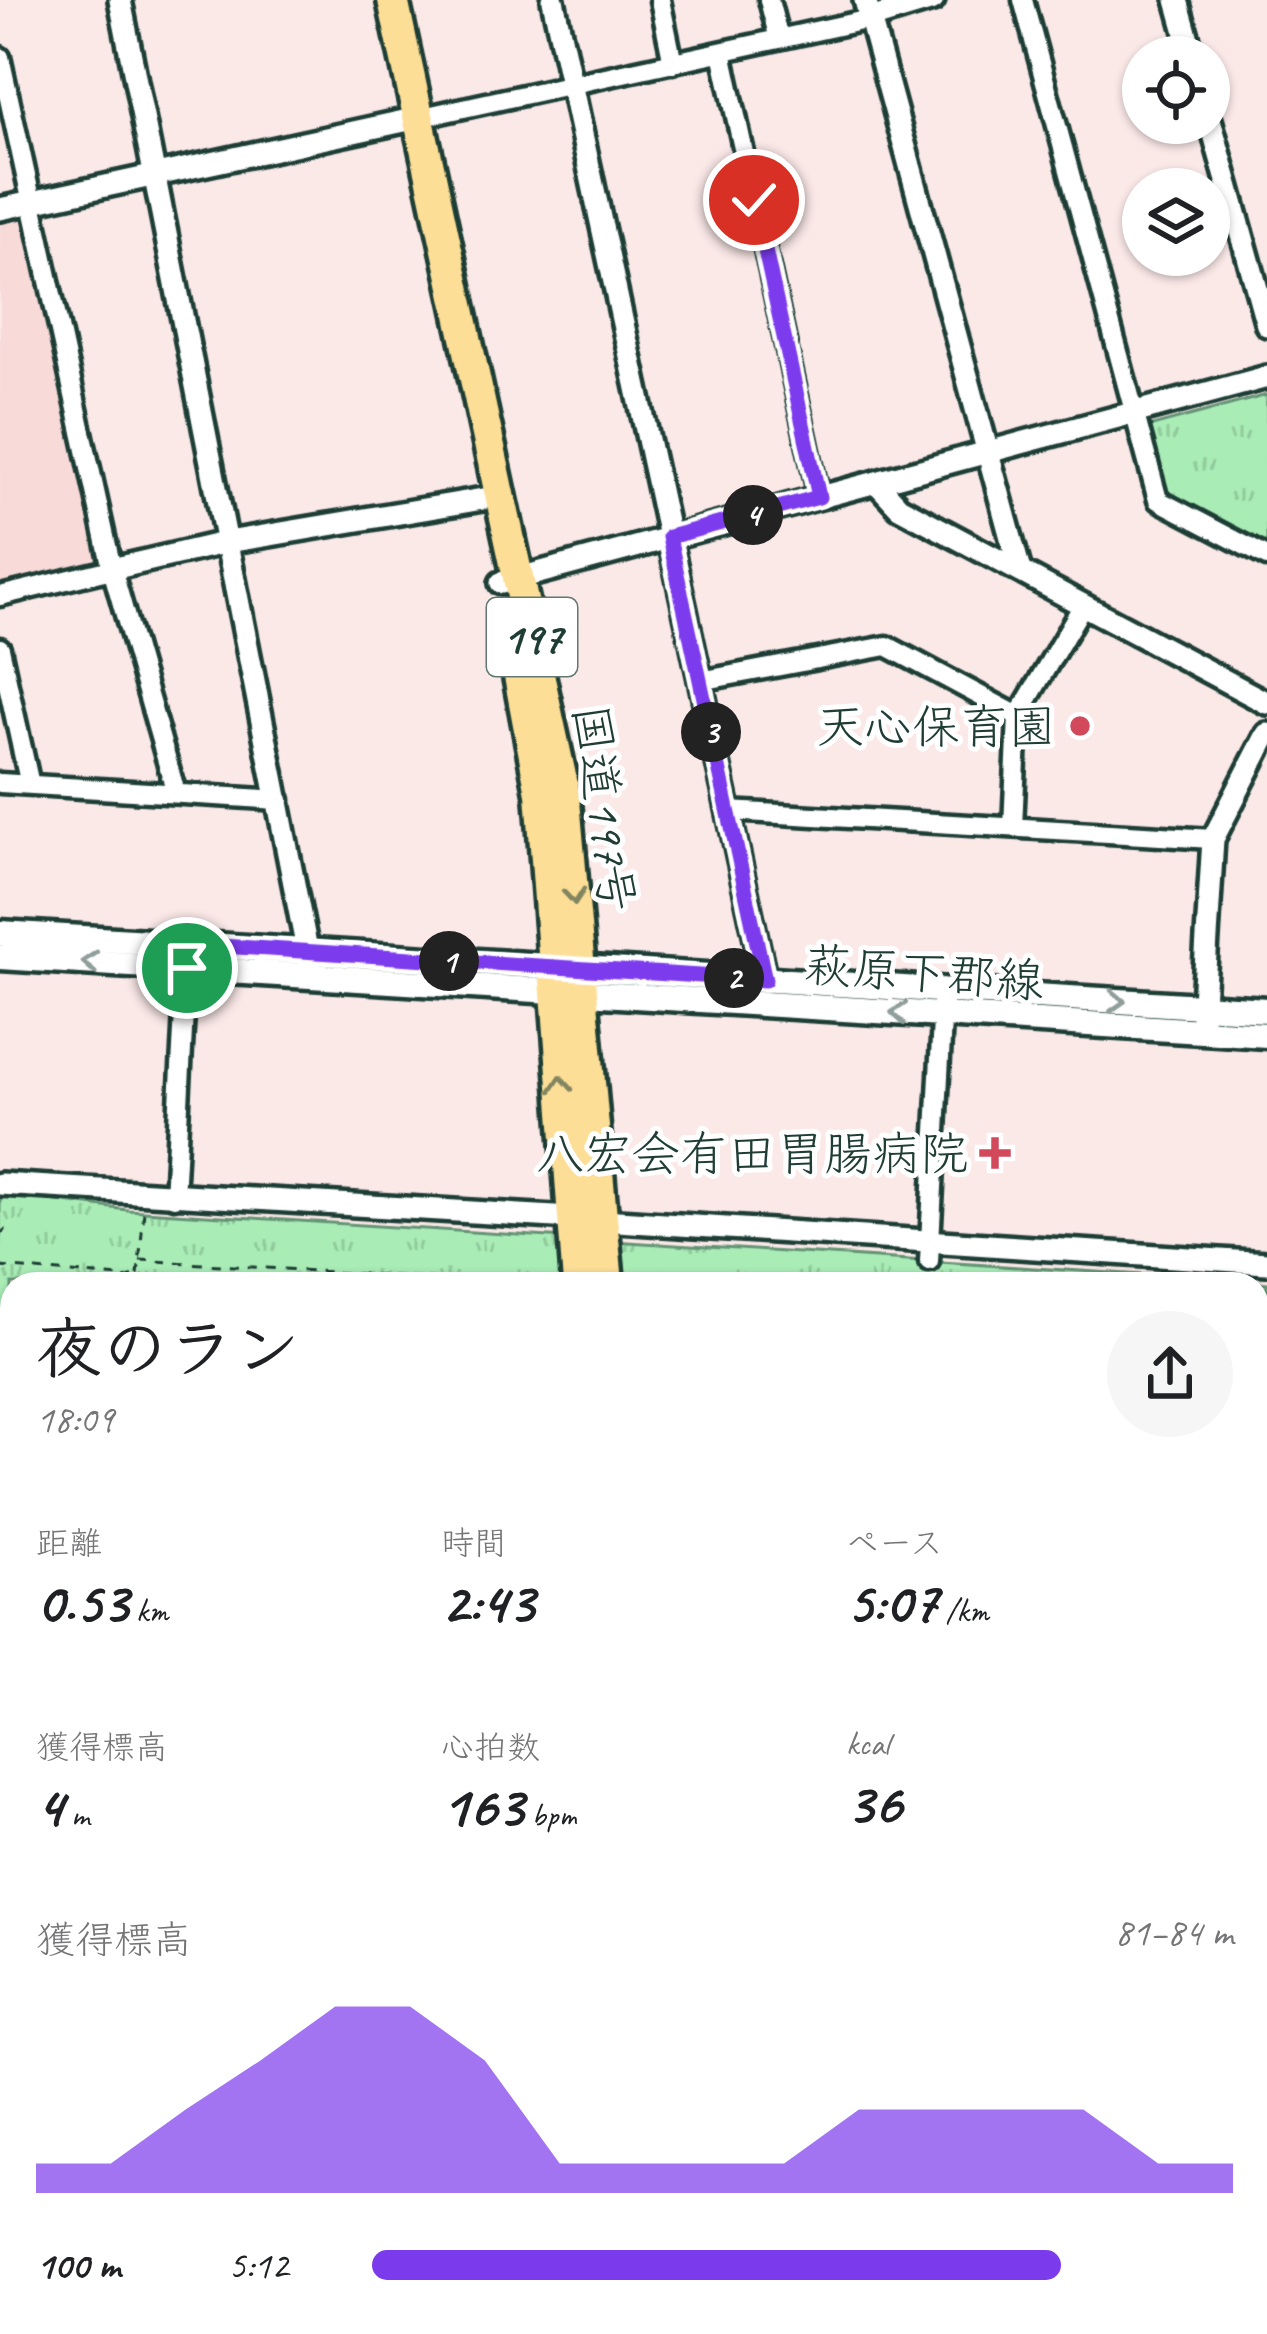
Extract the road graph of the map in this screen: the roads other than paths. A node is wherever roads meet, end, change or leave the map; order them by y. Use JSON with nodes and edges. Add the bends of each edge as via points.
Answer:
{"nodes":[{"id":1,"x":120,"y":0,"type":"edge"},
{"id":2,"x":375,"y":0,"type":"edge"},
{"id":3,"x":393,"y":0,"type":"edge"},
{"id":4,"x":553,"y":0,"type":"edge"},
{"id":5,"x":660,"y":0,"type":"edge"},
{"id":6,"x":769,"y":0,"type":"edge"},
{"id":7,"x":934,"y":0,"type":"edge"},
{"id":8,"x":1023,"y":0,"type":"edge"},
{"id":9,"x":1177,"y":0,"type":"edge"},
{"id":10,"x":868,"y":9,"type":"edge"},
{"id":11,"x":1186,"y":36,"type":"edge"},
{"id":12,"x":779,"y":39,"type":"junction"},
{"id":13,"x":722,"y":52,"type":"junction"},
{"id":14,"x":0,"y":57,"type":"edge"},
{"id":15,"x":673,"y":63,"type":"junction"},
{"id":16,"x":572,"y":86,"type":"junction"},
{"id":17,"x":410,"y":120,"type":"junction"},
{"id":18,"x":1217,"y":144,"type":"edge"},
{"id":19,"x":155,"y":175,"type":"junction"},
{"id":20,"x":32,"y":202,"type":"junction"},
{"id":21,"x":0,"y":209,"type":"edge"},
{"id":22,"x":1267,"y":325,"type":"edge"},
{"id":23,"x":1267,"y":377,"type":"edge"},
{"id":24,"x":1134,"y":412,"type":"junction"},
{"id":25,"x":988,"y":452,"type":"junction"},
{"id":26,"x":877,"y":482,"type":"junction"},
{"id":27,"x":819,"y":497,"type":"junction"},
{"id":28,"x":483,"y":499,"type":"junction"},
{"id":29,"x":669,"y":537,"type":"junction"},
{"id":30,"x":228,"y":542,"type":"junction"},
{"id":31,"x":1267,"y":557,"type":"edge"},
{"id":32,"x":112,"y":569,"type":"junction"},
{"id":33,"x":1019,"y":571,"type":"junction"},
{"id":34,"x":510,"y":581,"type":"junction"},
{"id":35,"x":0,"y":596,"type":"edge"},
{"id":36,"x":1083,"y":604,"type":"junction"},
{"id":37,"x":0,"y":648,"type":"edge"},
{"id":38,"x":700,"y":681,"type":"junction"},
{"id":39,"x":1267,"y":703,"type":"edge"},
{"id":40,"x":1018,"y":716,"type":"junction"},
{"id":41,"x":1267,"y":734,"type":"edge"},
{"id":42,"x":0,"y":783,"type":"edge"},
{"id":43,"x":30,"y":785,"type":"junction"},
{"id":44,"x":176,"y":794,"type":"junction"},
{"id":45,"x":280,"y":800,"type":"junction"},
{"id":46,"x":728,"y":812,"type":"junction"},
{"id":47,"x":1013,"y":827,"type":"junction"},
{"id":48,"x":1213,"y":839,"type":"junction"},
{"id":49,"x":0,"y":933,"type":"edge"},
{"id":50,"x":187,"y":956,"type":"junction"},
{"id":51,"x":0,"y":957,"type":"edge"},
{"id":52,"x":310,"y":964,"type":"junction"},
{"id":53,"x":568,"y":980,"type":"junction"},
{"id":54,"x":765,"y":980,"type":"junction"},
{"id":55,"x":943,"y":1003,"type":"junction"},
{"id":56,"x":1267,"y":1010,"type":"edge"},
{"id":57,"x":1202,"y":1018,"type":"junction"},
{"id":58,"x":1267,"y":1035,"type":"edge"},
{"id":59,"x":0,"y":1184,"type":"edge"},
{"id":60,"x":174,"y":1196,"type":"junction"},
{"id":61,"x":587,"y":1219,"type":"junction"},
{"id":62,"x":930,"y":1252,"type":"junction"},
{"id":63,"x":1267,"y":1263,"type":"edge"},
{"id":64,"x":580,"y":1272,"type":"edge"},
{"id":65,"x":604,"y":1272,"type":"edge"}],
"edges":[{"from":1,"to":19,"type":"street"},
{"from":2,"to":17,"type":"highway","name":"国道197号","number":"197"},
{"from":3,"to":17,"type":"highway","name":"国道197号","number":"197"},
{"from":4,"to":16,"type":"street"},
{"from":5,"to":15,"type":"street"},
{"from":6,"to":12,"type":"street"},
{"from":7,"to":10,"type":"street"},
{"from":8,"to":24,"type":"street"},
{"from":9,"to":11,"type":"street"},
{"from":10,"to":12,"type":"street"},
{"from":10,"to":25,"type":"street"},
{"from":12,"to":13,"type":"street"},
{"from":13,"to":15,"type":"street"},
{"from":13,"to":27,"type":"street"},
{"from":14,"to":20,"type":"street"},
{"from":15,"to":16,"type":"street"},
{"from":16,"to":17,"type":"street"},
{"from":16,"to":29,"type":"street"},
{"from":17,"to":19,"type":"street"},
{"from":17,"to":28,"type":"highway","name":"国道197号","number":"197"},
{"from":17,"to":34,"type":"highway","name":"国道197号","number":"197"},
{"from":18,"to":22,"type":"street"},
{"from":19,"to":20,"type":"street"},
{"from":19,"to":30,"type":"street"},
{"from":20,"to":21,"type":"street"},
{"from":20,"to":32,"type":"street"},
{"from":23,"to":24,"type":"street"},
{"from":24,"to":25,"type":"street"},
{"from":24,"to":31,"type":"street","via":[[1158,500]]},
{"from":25,"to":26,"type":"street"},
{"from":25,"to":33,"type":"street"},
{"from":26,"to":27,"type":"street"},
{"from":26,"to":33,"type":"street","via":[[898,507]]},
{"from":27,"to":29,"type":"street"},
{"from":28,"to":30,"type":"street"},
{"from":28,"to":34,"type":"highway","name":"国道197号","number":"197"},
{"from":29,"to":34,"type":"street"},
{"from":29,"to":38,"type":"street"},
{"from":30,"to":32,"type":"street"},
{"from":30,"to":45,"type":"street"},
{"from":32,"to":35,"type":"street"},
{"from":32,"to":44,"type":"street"},
{"from":33,"to":36,"type":"street"},
{"from":34,"to":53,"type":"highway","name":"国道197号","number":"197"},
{"from":36,"to":39,"type":"street"},
{"from":36,"to":40,"type":"street"},
{"from":37,"to":43,"type":"street"},
{"from":38,"to":40,"type":"street","via":[[886,646]]},
{"from":38,"to":46,"type":"street"},
{"from":40,"to":47,"type":"street"},
{"from":41,"to":48,"type":"street"},
{"from":42,"to":43,"type":"street"},
{"from":43,"to":44,"type":"street"},
{"from":44,"to":45,"type":"street"},
{"from":45,"to":52,"type":"street"},
{"from":46,"to":47,"type":"street"},
{"from":46,"to":54,"type":"street"},
{"from":47,"to":48,"type":"street"},
{"from":48,"to":57,"type":"street"},
{"from":49,"to":50,"type":"main road","name":"萩原下郡線"},
{"from":50,"to":51,"type":"main road","name":"萩原下郡線","one_way":true},
{"from":50,"to":52,"type":"main road","name":"萩原下郡線"},
{"from":50,"to":60,"type":"street"},
{"from":52,"to":53,"type":"main road","name":"萩原下郡線"},
{"from":53,"to":54,"type":"main road","name":"萩原下郡線"},
{"from":55,"to":53,"type":"main road","name":"萩原下郡線","one_way":true},
{"from":53,"to":61,"type":"highway","name":"国道197号","number":"197"},
{"from":54,"to":55,"type":"main road","name":"萩原下郡線"},
{"from":55,"to":57,"type":"main road","name":"萩原下郡線"},
{"from":55,"to":62,"type":"street"},
{"from":56,"to":57,"type":"main road","name":"萩原下郡線"},
{"from":57,"to":58,"type":"main road","name":"萩原下郡線"},
{"from":59,"to":60,"type":"street"},
{"from":60,"to":61,"type":"street"},
{"from":61,"to":62,"type":"street"},
{"from":61,"to":64,"type":"highway","name":"国道197号","number":"197"},
{"from":61,"to":65,"type":"highway","name":"国道197号","number":"197"},
{"from":62,"to":63,"type":"street"}]}
